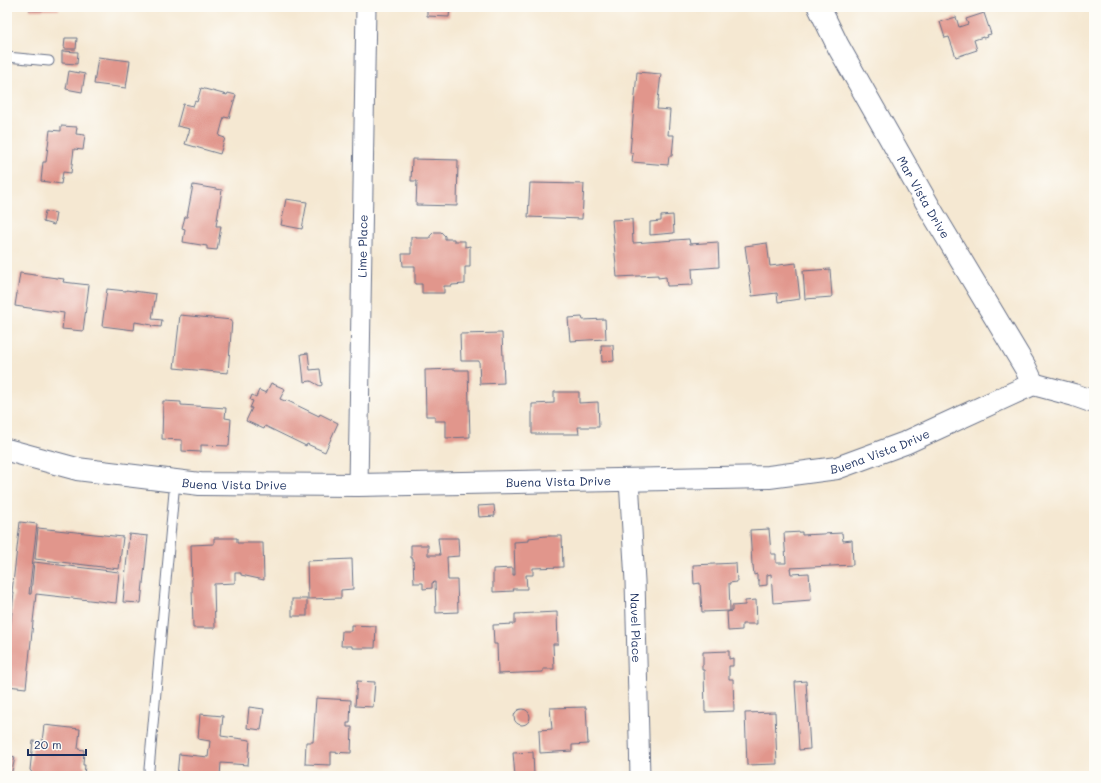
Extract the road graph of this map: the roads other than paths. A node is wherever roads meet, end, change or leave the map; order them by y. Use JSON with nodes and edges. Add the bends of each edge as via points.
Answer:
{"nodes":[{"id":1,"x":366,"y":7,"type":"edge"},
{"id":2,"x":820,"y":7,"type":"edge"},
{"id":3,"x":7,"y":57,"type":"edge"},
{"id":4,"x":49,"y":61,"type":"dead end"},
{"id":5,"x":1033,"y":384,"type":"junction"},
{"id":6,"x":1094,"y":402,"type":"edge"},
{"id":7,"x":7,"y":450,"type":"edge"},
{"id":8,"x":629,"y":480,"type":"junction"},
{"id":9,"x":175,"y":481,"type":"junction"},
{"id":10,"x":358,"y":485,"type":"junction"},
{"id":11,"x":149,"y":769,"type":"dead end"},
{"id":12,"x":640,"y":776,"type":"edge"}],
"edges":[{"from":1,"to":10,"type":"street","name":"Lime Place"},
{"from":2,"to":5,"type":"street","name":"Mar Vista Drive","via":[[838,46]]},
{"from":3,"to":4,"type":"lane"},
{"from":5,"to":6,"type":"street"},
{"from":5,"to":8,"type":"street","name":"Buena Vista Drive","via":[[905,443],[837,468],[769,477]]},
{"from":7,"to":9,"type":"street","name":"Buena Vista Drive","via":[[77,469]]},
{"from":8,"to":10,"type":"street","name":"Buena Vista Drive"},
{"from":8,"to":12,"type":"street","name":"Navel Place","via":[[635,580]]},
{"from":9,"to":10,"type":"street","name":"Buena Vista Drive","via":[[200,484]]},
{"from":9,"to":11,"type":"lane"}]}
